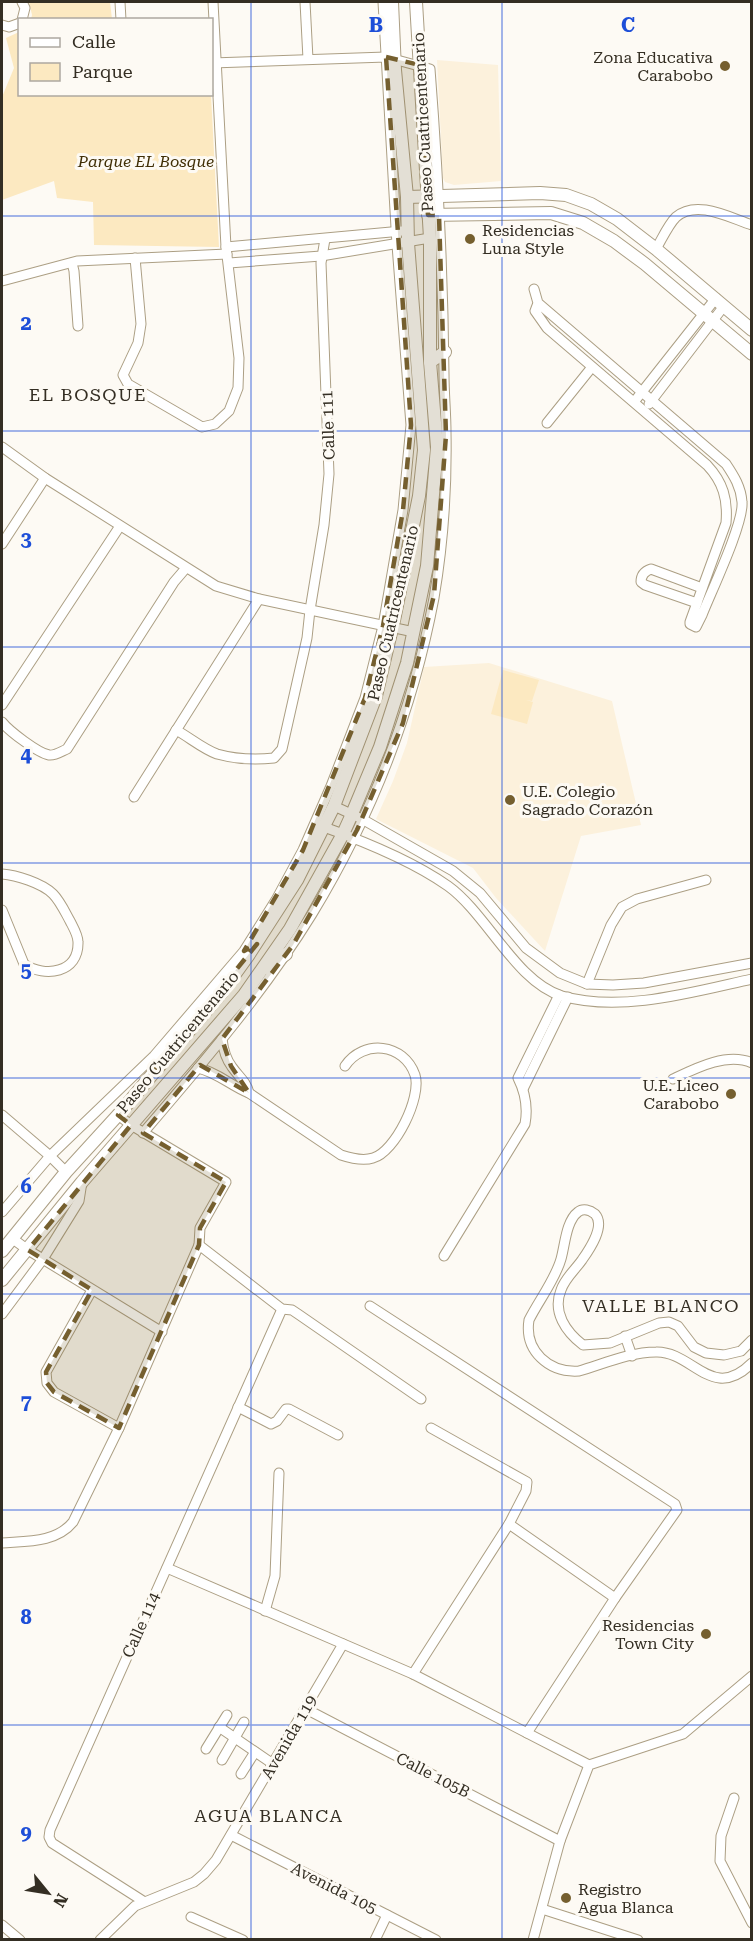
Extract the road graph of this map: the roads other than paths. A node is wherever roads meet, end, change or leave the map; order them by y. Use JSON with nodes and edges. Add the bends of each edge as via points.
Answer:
{"nodes":[{"id":1,"x":22,"y":2,"type":"edge"},
{"id":2,"x":120,"y":2,"type":"edge"},
{"id":3,"x":213,"y":2,"type":"edge"},
{"id":4,"x":305,"y":2,"type":"edge"},
{"id":5,"x":383,"y":2,"type":"edge"},
{"id":6,"x":392,"y":2,"type":"edge"},
{"id":7,"x":416,"y":2,"type":"edge"},
{"id":8,"x":22,"y":18,"type":"edge"},
{"id":9,"x":121,"y":18,"type":"edge"},
{"id":10,"x":18,"y":22,"type":"edge"},
{"id":11,"x":2,"y":26,"type":"edge"},
{"id":12,"x":391,"y":58,"type":"junction"},
{"id":13,"x":308,"y":59,"type":"junction"},
{"id":14,"x":214,"y":63,"type":"edge"},
{"id":15,"x":420,"y":65,"type":"junction"},
{"id":16,"x":433,"y":196,"type":"junction"},
{"id":17,"x":407,"y":198,"type":"junction"},
{"id":18,"x":434,"y":215,"type":"junction"},
{"id":19,"x":752,"y":225,"type":"edge"},
{"id":20,"x":402,"y":238,"type":"junction"},
{"id":21,"x":430,"y":238,"type":"junction"},
{"id":22,"x":325,"y":239,"type":"junction"},
{"id":23,"x":656,"y":249,"type":"junction"},
{"id":24,"x":228,"y":255,"type":"junction"},
{"id":25,"x":321,"y":256,"type":"junction"},
{"id":26,"x":135,"y":258,"type":"junction"},
{"id":27,"x":72,"y":263,"type":"junction"},
{"id":28,"x":2,"y":281,"type":"edge"},
{"id":29,"x":534,"y":289,"type":"dead end"},
{"id":30,"x":720,"y":302,"type":"junction"},
{"id":31,"x":538,"y":303,"type":"junction"},
{"id":32,"x":708,"y":317,"type":"junction"},
{"id":33,"x":78,"y":326,"type":"dead end"},
{"id":34,"x":752,"y":330,"type":"edge"},
{"id":35,"x":445,"y":352,"type":"junction"},
{"id":36,"x":752,"y":354,"type":"edge"},
{"id":37,"x":430,"y":362,"type":"junction"},
{"id":38,"x":592,"y":367,"type":"junction"},
{"id":39,"x":643,"y":392,"type":"junction"},
{"id":40,"x":652,"y":400,"type":"junction"},
{"id":41,"x":634,"y":402,"type":"junction"},
{"id":42,"x":644,"y":411,"type":"junction"},
{"id":43,"x":547,"y":423,"type":"dead end"},
{"id":44,"x":2,"y":447,"type":"edge"},
{"id":45,"x":45,"y":477,"type":"junction"},
{"id":46,"x":120,"y":526,"type":"junction"},
{"id":47,"x":2,"y":544,"type":"edge"},
{"id":48,"x":186,"y":568,"type":"junction"},
{"id":49,"x":702,"y":588,"type":"junction"},
{"id":50,"x":259,"y":600,"type":"junction"},
{"id":51,"x":697,"y":603,"type":"junction"},
{"id":52,"x":310,"y":610,"type":"junction"},
{"id":53,"x":388,"y":627,"type":"junction"},
{"id":54,"x":414,"y":632,"type":"junction"},
{"id":55,"x":2,"y":705,"type":"edge"},
{"id":56,"x":2,"y":722,"type":"edge"},
{"id":57,"x":176,"y":730,"type":"junction"},
{"id":58,"x":347,"y":773,"type":"junction"},
{"id":59,"x":334,"y":779,"type":"junction"},
{"id":60,"x":134,"y":797,"type":"dead end"},
{"id":61,"x":334,"y":806,"type":"junction"},
{"id":62,"x":357,"y":817,"type":"junction"},
{"id":63,"x":324,"y":827,"type":"junction"},
{"id":64,"x":348,"y":836,"type":"junction"},
{"id":65,"x":307,"y":851,"type":"junction"},
{"id":66,"x":2,"y":874,"type":"edge"},
{"id":67,"x":706,"y":880,"type":"dead end"},
{"id":68,"x":2,"y":910,"type":"edge"},
{"id":69,"x":256,"y":944,"type":"junction"},
{"id":70,"x":244,"y":951,"type":"junction"},
{"id":71,"x":286,"y":954,"type":"junction"},
{"id":72,"x":752,"y":963,"type":"edge"},
{"id":73,"x":260,"y":972,"type":"junction"},
{"id":74,"x":752,"y":979,"type":"edge"},
{"id":75,"x":587,"y":984,"type":"junction"},
{"id":76,"x":563,"y":996,"type":"junction"},
{"id":77,"x":222,"y":1039,"type":"junction"},
{"id":78,"x":752,"y":1063,"type":"edge"},
{"id":79,"x":345,"y":1066,"type":"dead end"},
{"id":80,"x":198,"y":1068,"type":"junction"},
{"id":81,"x":673,"y":1079,"type":"dead end"},
{"id":82,"x":249,"y":1092,"type":"junction"},
{"id":83,"x":2,"y":1114,"type":"edge"},
{"id":84,"x":118,"y":1115,"type":"junction"},
{"id":85,"x":131,"y":1125,"type":"junction"},
{"id":86,"x":143,"y":1132,"type":"junction"},
{"id":87,"x":50,"y":1156,"type":"junction"},
{"id":88,"x":66,"y":1172,"type":"junction"},
{"id":89,"x":82,"y":1182,"type":"junction"},
{"id":90,"x":2,"y":1212,"type":"edge"},
{"id":91,"x":13,"y":1239,"type":"junction"},
{"id":92,"x":199,"y":1245,"type":"junction"},
{"id":93,"x":28,"y":1250,"type":"junction"},
{"id":94,"x":2,"y":1251,"type":"edge"},
{"id":95,"x":444,"y":1256,"type":"dead end"},
{"id":96,"x":43,"y":1259,"type":"junction"},
{"id":97,"x":2,"y":1280,"type":"edge"},
{"id":98,"x":92,"y":1290,"type":"junction"},
{"id":99,"x":370,"y":1306,"type":"dead end"},
{"id":100,"x":282,"y":1309,"type":"junction"},
{"id":101,"x":2,"y":1314,"type":"edge"},
{"id":102,"x":162,"y":1332,"type":"junction"},
{"id":103,"x":625,"y":1336,"type":"junction"},
{"id":104,"x":752,"y":1340,"type":"edge"},
{"id":105,"x":741,"y":1351,"type":"junction"},
{"id":106,"x":632,"y":1356,"type":"junction"},
{"id":107,"x":751,"y":1364,"type":"edge"},
{"id":108,"x":421,"y":1399,"type":"dead end"},
{"id":109,"x":238,"y":1407,"type":"junction"},
{"id":110,"x":119,"y":1428,"type":"junction"},
{"id":111,"x":431,"y":1428,"type":"dead end"},
{"id":112,"x":338,"y":1435,"type":"dead end"},
{"id":113,"x":279,"y":1473,"type":"dead end"},
{"id":114,"x":508,"y":1524,"type":"junction"},
{"id":115,"x":2,"y":1543,"type":"edge"},
{"id":116,"x":166,"y":1568,"type":"junction"},
{"id":117,"x":615,"y":1598,"type":"junction"},
{"id":118,"x":265,"y":1611,"type":"junction"},
{"id":119,"x":343,"y":1644,"type":"junction"},
{"id":120,"x":413,"y":1674,"type":"junction"},
{"id":121,"x":752,"y":1676,"type":"edge"},
{"id":122,"x":306,"y":1709,"type":"junction"},
{"id":123,"x":227,"y":1715,"type":"dead end"},
{"id":124,"x":244,"y":1722,"type":"dead end"},
{"id":125,"x":219,"y":1727,"type":"junction"},
{"id":126,"x":527,"y":1733,"type":"junction"},
{"id":127,"x":235,"y":1738,"type":"junction"},
{"id":128,"x":206,"y":1749,"type":"dead end"},
{"id":129,"x":255,"y":1752,"type":"junction"},
{"id":130,"x":222,"y":1760,"type":"dead end"},
{"id":131,"x":273,"y":1764,"type":"junction"},
{"id":132,"x":589,"y":1765,"type":"junction"},
{"id":133,"x":241,"y":1774,"type":"dead end"},
{"id":134,"x":734,"y":1798,"type":"dead end"},
{"id":135,"x":231,"y":1835,"type":"junction"},
{"id":136,"x":560,"y":1841,"type":"junction"},
{"id":137,"x":143,"y":1901,"type":"junction"},
{"id":138,"x":542,"y":1909,"type":"junction"},
{"id":139,"x":387,"y":1915,"type":"junction"},
{"id":140,"x":191,"y":1917,"type":"dead end"},
{"id":141,"x":752,"y":1923,"type":"edge"},
{"id":142,"x":2,"y":1925,"type":"edge"},
{"id":143,"x":224,"y":1936,"type":"edge"},
{"id":144,"x":20,"y":1940,"type":"edge"},
{"id":145,"x":100,"y":1940,"type":"edge"},
{"id":146,"x":243,"y":1940,"type":"edge"},
{"id":147,"x":375,"y":1940,"type":"edge"},
{"id":148,"x":436,"y":1940,"type":"edge"},
{"id":149,"x":533,"y":1940,"type":"edge"},
{"id":150,"x":638,"y":1940,"type":"edge"}],
"edges":[{"from":1,"to":8,"type":"street","via":[[25,8]]},
{"from":2,"to":9,"type":"street"},
{"from":3,"to":14,"type":"street"},
{"from":4,"to":13,"type":"street"},
{"from":5,"to":12,"type":"street","name":"Paseo Cuatricentenario"},
{"from":6,"to":12,"type":"street","name":"Paseo Cuatricentenario"},
{"from":7,"to":15,"type":"street","name":"Paseo Cuatricentenario"},
{"from":10,"to":11,"type":"street"},
{"from":12,"to":13,"type":"street"},
{"from":12,"to":15,"type":"street"},
{"from":12,"to":17,"type":"street","name":"Paseo Cuatricentenario"},
{"from":12,"to":20,"type":"street","name":"Paseo Cuatricentenario"},
{"from":13,"to":14,"type":"street"},
{"from":14,"to":24,"type":"street"},
{"from":15,"to":16,"type":"street","name":"Paseo Cuatricentenario"},
{"from":16,"to":17,"type":"street"},
{"from":16,"to":18,"type":"street","name":"Paseo Cuatricentenario"},
{"from":16,"to":23,"type":"street","via":[[566,195],[617,219]]},
{"from":17,"to":20,"type":"street","name":"Paseo Cuatricentenario"},
{"from":18,"to":21,"type":"street","name":"Paseo Cuatricentenario"},
{"from":18,"to":32,"type":"street","via":[[551,213],[583,223],[645,264]]},
{"from":18,"to":35,"type":"street","name":"Paseo Cuatricentenario"},
{"from":19,"to":23,"type":"street","via":[[711,211],[689,211],[674,219]]},
{"from":20,"to":21,"type":"street"},
{"from":20,"to":22,"type":"street"},
{"from":20,"to":25,"type":"street"},
{"from":20,"to":53,"type":"street","name":"Paseo Cuatricentenario","via":[[424,450],[418,496]]},
{"from":21,"to":37,"type":"street","name":"Paseo Cuatricentenario"},
{"from":22,"to":24,"type":"street"},
{"from":22,"to":25,"type":"street","name":"Calle 111"},
{"from":23,"to":30,"type":"street"},
{"from":24,"to":25,"type":"street"},
{"from":24,"to":26,"type":"street"},
{"from":24,"to":26,"type":"street","via":[[239,358],[238,388],[229,411],[216,424],[202,427],[128,384],[123,375],[138,343],[141,324]]},
{"from":25,"to":52,"type":"street","name":"Calle 111","via":[[329,474]]},
{"from":26,"to":27,"type":"street"},
{"from":27,"to":28,"type":"street"},
{"from":27,"to":33,"type":"street"},
{"from":29,"to":31,"type":"street"},
{"from":30,"to":32,"type":"street"},
{"from":30,"to":34,"type":"street"},
{"from":31,"to":38,"type":"street","via":[[535,311],[540,320]]},
{"from":31,"to":39,"type":"street"},
{"from":32,"to":36,"type":"street"},
{"from":32,"to":39,"type":"street"},
{"from":32,"to":40,"type":"street"},
{"from":35,"to":37,"type":"street"},
{"from":35,"to":62,"type":"street","name":"Paseo Cuatricentenario","via":[[444,506],[434,595],[402,723]]},
{"from":37,"to":54,"type":"street","name":"Paseo Cuatricentenario","via":[[437,447],[427,566]]},
{"from":38,"to":41,"type":"street"},
{"from":38,"to":43,"type":"street"},
{"from":39,"to":40,"type":"street"},
{"from":39,"to":41,"type":"street"},
{"from":40,"to":42,"type":"street"},
{"from":40,"to":51,"type":"street","via":[[726,464],[738,484],[743,503],[696,627],[690,622]]},
{"from":41,"to":42,"type":"street"},
{"from":42,"to":49,"type":"street","via":[[707,465],[725,493],[726,523]]},
{"from":44,"to":45,"type":"street"},
{"from":45,"to":46,"type":"street"},
{"from":45,"to":47,"type":"street"},
{"from":46,"to":48,"type":"street"},
{"from":46,"to":55,"type":"street"},
{"from":48,"to":50,"type":"street","via":[[216,586]]},
{"from":48,"to":56,"type":"street","via":[[67,748],[49,755],[11,732]]},
{"from":49,"to":51,"type":"street"},
{"from":49,"to":51,"type":"street","via":[[651,569],[641,577],[640,582],[645,585]]},
{"from":50,"to":52,"type":"street"},
{"from":50,"to":57,"type":"street"},
{"from":52,"to":53,"type":"street"},
{"from":52,"to":57,"type":"street","name":"Calle 111","via":[[282,748],[274,758],[216,753]]},
{"from":53,"to":54,"type":"street"},
{"from":53,"to":58,"type":"street","name":"Paseo Cuatricentenario","via":[[376,696]]},
{"from":53,"to":59,"type":"street","name":"Paseo Cuatricentenario"},
{"from":54,"to":62,"type":"street","name":"Paseo Cuatricentenario"},
{"from":57,"to":60,"type":"street"},
{"from":58,"to":59,"type":"street"},
{"from":58,"to":61,"type":"street","name":"Paseo Cuatricentenario"},
{"from":59,"to":65,"type":"street","name":"Paseo Cuatricentenario"},
{"from":61,"to":62,"type":"street"},
{"from":61,"to":63,"type":"street","name":"Paseo Cuatricentenario"},
{"from":62,"to":64,"type":"street","name":"Paseo Cuatricentenario"},
{"from":62,"to":75,"type":"street","via":[[453,872],[480,893],[526,948],[560,973]]},
{"from":63,"to":64,"type":"street"},
{"from":63,"to":65,"type":"street","name":"Paseo Cuatricentenario"},
{"from":64,"to":71,"type":"street","name":"Paseo Cuatricentenario","via":[[314,910]]},
{"from":64,"to":73,"type":"street","name":"Paseo Cuatricentenario"},
{"from":64,"to":76,"type":"street","via":[[448,886],[471,907],[515,962],[535,980]]},
{"from":65,"to":69,"type":"street","name":"Paseo Cuatricentenario"},
{"from":65,"to":70,"type":"street","name":"Paseo Cuatricentenario"},
{"from":66,"to":68,"type":"street","via":[[27,880],[55,897],[79,939],[72,963],[47,973],[24,964]]},
{"from":67,"to":75,"type":"street","via":[[637,899],[622,907],[610,925]]},
{"from":69,"to":70,"type":"street"},
{"from":69,"to":84,"type":"street","name":"Paseo Cuatricentenario","via":[[222,992]]},
{"from":70,"to":87,"type":"street","name":"Paseo Cuatricentenario","via":[[154,1056]]},
{"from":71,"to":73,"type":"street"},
{"from":71,"to":77,"type":"street","name":"Paseo Cuatricentenario"},
{"from":72,"to":75,"type":"street","via":[[644,983]]},
{"from":73,"to":85,"type":"street","name":"Paseo Cuatricentenario"},
{"from":74,"to":76,"type":"street","via":[[647,1000],[611,1002]]},
{"from":76,"to":95,"type":"street","via":[[520,1071],[525,1124]]},
{"from":77,"to":80,"type":"street","name":"Paseo Cuatricentenario"},
{"from":77,"to":82,"type":"street","via":[[231,1066]]},
{"from":78,"to":81,"type":"street","via":[[731,1059],[701,1066]]},
{"from":79,"to":82,"type":"street","via":[[363,1050],[379,1047],[405,1060],[415,1076],[415,1098],[406,1121],[386,1151],[373,1159],[341,1155]]},
{"from":80,"to":82,"type":"street"},
{"from":80,"to":86,"type":"street","name":"Paseo Cuatricentenario"},
{"from":83,"to":87,"type":"street"},
{"from":84,"to":85,"type":"street"},
{"from":84,"to":88,"type":"street","name":"Paseo Cuatricentenario"},
{"from":85,"to":86,"type":"street"},
{"from":85,"to":89,"type":"street","name":"Paseo Cuatricentenario"},
{"from":86,"to":92,"type":"street","via":[[226,1182],[200,1228]]},
{"from":87,"to":88,"type":"street"},
{"from":87,"to":90,"type":"street","name":"Paseo Cuatricentenario"},
{"from":88,"to":91,"type":"street","name":"Paseo Cuatricentenario"},
{"from":89,"to":93,"type":"street","name":"Paseo Cuatricentenario"},
{"from":89,"to":96,"type":"street","name":"Paseo Cuatricentenario","via":[[79,1201]]},
{"from":91,"to":93,"type":"street"},
{"from":91,"to":94,"type":"street","name":"Paseo Cuatricentenario"},
{"from":92,"to":100,"type":"street"},
{"from":92,"to":102,"type":"street"},
{"from":93,"to":96,"type":"street"},
{"from":93,"to":97,"type":"street","name":"Paseo Cuatricentenario"},
{"from":96,"to":98,"type":"street"},
{"from":96,"to":101,"type":"street","name":"Paseo Cuatricentenario"},
{"from":98,"to":102,"type":"street"},
{"from":98,"to":110,"type":"street","via":[[46,1372],[47,1383],[54,1392]]},
{"from":99,"to":117,"type":"street","via":[[675,1504],[677,1510]]},
{"from":100,"to":108,"type":"street","via":[[292,1310]]},
{"from":100,"to":109,"type":"street","name":"Calle 114"},
{"from":102,"to":110,"type":"street"},
{"from":103,"to":105,"type":"street","via":[[669,1322],[678,1326],[694,1347],[706,1353],[724,1355]]},
{"from":103,"to":106,"type":"street"},
{"from":103,"to":106,"type":"street","via":[[610,1343],[583,1345],[564,1327],[559,1309],[561,1289],[598,1231],[593,1212],[580,1210],[572,1222],[555,1275],[529,1320],[528,1338],[548,1365],[570,1372]]},
{"from":104,"to":105,"type":"street"},
{"from":105,"to":107,"type":"street"},
{"from":106,"to":107,"type":"street","via":[[655,1352],[674,1355],[718,1378],[733,1377]]},
{"from":109,"to":112,"type":"street","via":[[271,1424],[289,1409]]},
{"from":109,"to":116,"type":"street","name":"Calle 114"},
{"from":110,"to":115,"type":"street","via":[[67,1530],[44,1539]]},
{"from":111,"to":114,"type":"street","via":[[527,1482]]},
{"from":113,"to":118,"type":"street","via":[[275,1576]]},
{"from":114,"to":117,"type":"street"},
{"from":114,"to":120,"type":"street"},
{"from":116,"to":118,"type":"street"},
{"from":116,"to":137,"type":"street","name":"Calle 114","via":[[60,1806],[50,1837],[52,1843]]},
{"from":117,"to":126,"type":"street"},
{"from":118,"to":119,"type":"street"},
{"from":119,"to":120,"type":"street"},
{"from":119,"to":122,"type":"street","name":"Avenida 119"},
{"from":120,"to":126,"type":"street"},
{"from":121,"to":132,"type":"street","via":[[683,1734]]},
{"from":122,"to":131,"type":"street","name":"Avenida 119"},
{"from":122,"to":136,"type":"street","name":"Calle 105B"},
{"from":123,"to":125,"type":"street"},
{"from":124,"to":127,"type":"street"},
{"from":125,"to":127,"type":"street"},
{"from":125,"to":128,"type":"street"},
{"from":126,"to":132,"type":"street"},
{"from":127,"to":129,"type":"street"},
{"from":127,"to":130,"type":"street"},
{"from":129,"to":131,"type":"street"},
{"from":129,"to":133,"type":"street"},
{"from":131,"to":135,"type":"street","name":"Avenida 119"},
{"from":132,"to":136,"type":"street"},
{"from":134,"to":141,"type":"street","via":[[722,1836],[720,1861]]},
{"from":135,"to":137,"type":"street","name":"Avenida 119","via":[[204,1874],[183,1887]]},
{"from":135,"to":139,"type":"street","name":"Avenida 105"},
{"from":136,"to":138,"type":"street"},
{"from":137,"to":145,"type":"street","name":"Avenida 119"},
{"from":138,"to":149,"type":"street"},
{"from":138,"to":150,"type":"street"},
{"from":139,"to":147,"type":"street"},
{"from":139,"to":148,"type":"street","name":"Avenida 105"},
{"from":140,"to":143,"type":"street"},
{"from":142,"to":144,"type":"street"},
{"from":143,"to":146,"type":"street"}]}
